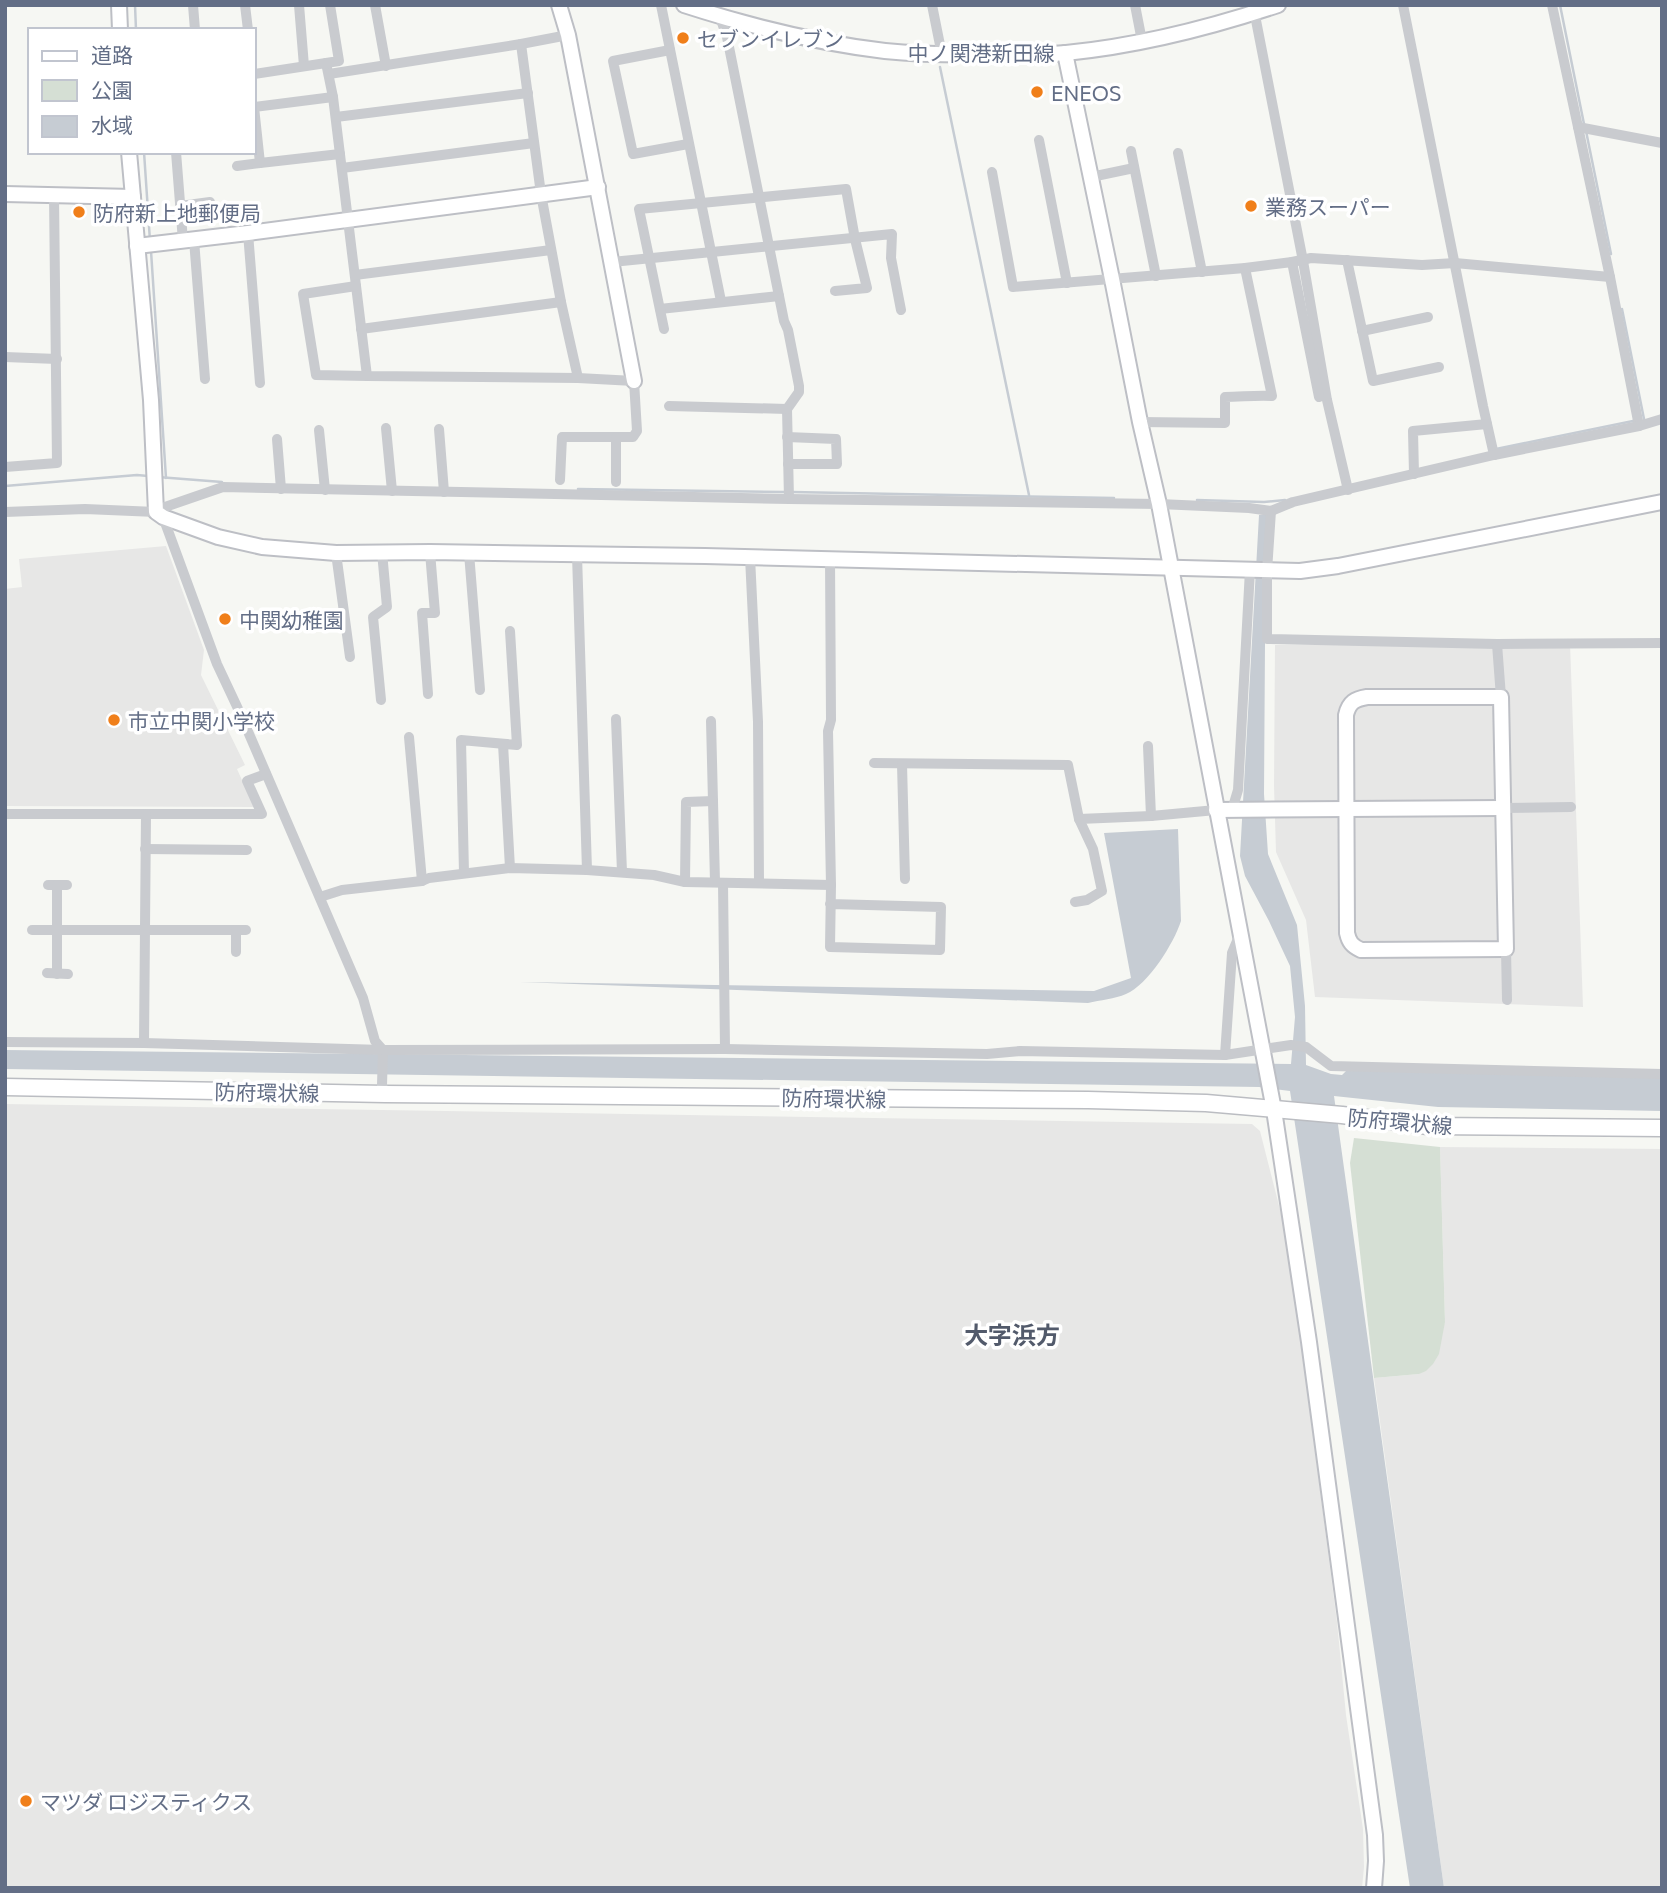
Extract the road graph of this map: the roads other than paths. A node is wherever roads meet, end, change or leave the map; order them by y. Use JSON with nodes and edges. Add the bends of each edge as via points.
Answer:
{"nodes":[{"id":1,"x":119,"y":5,"type":"edge"},
{"id":2,"x":193,"y":5,"type":"edge"},
{"id":3,"x":245,"y":5,"type":"edge"},
{"id":4,"x":299,"y":5,"type":"edge"},
{"id":5,"x":330,"y":5,"type":"edge"},
{"id":6,"x":375,"y":5,"type":"edge"},
{"id":7,"x":559,"y":5,"type":"edge"},
{"id":8,"x":661,"y":5,"type":"edge"},
{"id":9,"x":684,"y":5,"type":"edge"},
{"id":10,"x":932,"y":5,"type":"edge"},
{"id":11,"x":1135,"y":5,"type":"edge"},
{"id":12,"x":1278,"y":5,"type":"edge"},
{"id":13,"x":1403,"y":5,"type":"edge"},
{"id":14,"x":1552,"y":5,"type":"edge"},
{"id":15,"x":1254,"y":9,"type":"edge"},
{"id":16,"x":720,"y":17,"type":"junction"},
{"id":17,"x":120,"y":28,"type":"edge"},
{"id":18,"x":195,"y":28,"type":"edge"},
{"id":19,"x":248,"y":28,"type":"edge"},
{"id":20,"x":568,"y":35,"type":"junction"},
{"id":21,"x":1142,"y":41,"type":"junction"},
{"id":22,"x":521,"y":44,"type":"junction"},
{"id":23,"x":670,"y":50,"type":"junction"},
{"id":24,"x":1065,"y":53,"type":"junction"},
{"id":25,"x":942,"y":55,"type":"junction"},
{"id":26,"x":304,"y":66,"type":"junction"},
{"id":27,"x":386,"y":66,"type":"junction"},
{"id":28,"x":328,"y":68,"type":"junction"},
{"id":29,"x":256,"y":74,"type":"edge"},
{"id":30,"x":528,"y":93,"type":"junction"},
{"id":31,"x":333,"y":97,"type":"junction"},
{"id":32,"x":256,"y":107,"type":"edge"},
{"id":33,"x":336,"y":117,"type":"junction"},
{"id":34,"x":256,"y":123,"type":"edge"},
{"id":35,"x":1578,"y":127,"type":"junction"},
{"id":36,"x":1039,"y":140,"type":"dead end"},
{"id":37,"x":534,"y":143,"type":"junction"},
{"id":38,"x":1662,"y":143,"type":"edge"},
{"id":39,"x":688,"y":144,"type":"junction"},
{"id":40,"x":1131,"y":151,"type":"dead end"},
{"id":41,"x":340,"y":153,"type":"junction"},
{"id":42,"x":1178,"y":153,"type":"dead end"},
{"id":43,"x":129,"y":154,"type":"edge"},
{"id":44,"x":176,"y":154,"type":"edge"},
{"id":45,"x":261,"y":163,"type":"junction"},
{"id":46,"x":237,"y":166,"type":"dead end"},
{"id":47,"x":342,"y":167,"type":"junction"},
{"id":48,"x":1134,"y":168,"type":"junction"},
{"id":49,"x":992,"y":172,"type":"dead end"},
{"id":50,"x":1091,"y":177,"type":"junction"},
{"id":51,"x":598,"y":187,"type":"junction"},
{"id":52,"x":5,"y":194,"type":"edge"},
{"id":53,"x":541,"y":194,"type":"junction"},
{"id":54,"x":54,"y":195,"type":"junction"},
{"id":55,"x":758,"y":196,"type":"junction"},
{"id":56,"x":133,"y":197,"type":"junction"},
{"id":57,"x":210,"y":202,"type":"dead end"},
{"id":58,"x":700,"y":202,"type":"junction"},
{"id":59,"x":180,"y":206,"type":"junction"},
{"id":60,"x":347,"y":220,"type":"junction"},
{"id":61,"x":248,"y":233,"type":"junction"},
{"id":62,"x":855,"y":239,"type":"junction"},
{"id":63,"x":188,"y":241,"type":"junction"},
{"id":64,"x":137,"y":246,"type":"junction"},
{"id":65,"x":769,"y":247,"type":"junction"},
{"id":66,"x":551,"y":250,"type":"junction"},
{"id":67,"x":710,"y":252,"type":"junction"},
{"id":68,"x":648,"y":258,"type":"junction"},
{"id":69,"x":1347,"y":260,"type":"junction"},
{"id":70,"x":612,"y":262,"type":"junction"},
{"id":71,"x":1298,"y":262,"type":"junction"},
{"id":72,"x":1455,"y":263,"type":"junction"},
{"id":73,"x":1245,"y":268,"type":"junction"},
{"id":74,"x":1202,"y":272,"type":"junction"},
{"id":75,"x":1156,"y":276,"type":"junction"},
{"id":76,"x":1610,"y":278,"type":"junction"},
{"id":77,"x":1112,"y":279,"type":"junction"},
{"id":78,"x":356,"y":281,"type":"junction"},
{"id":79,"x":1067,"y":283,"type":"junction"},
{"id":80,"x":835,"y":291,"type":"dead end"},
{"id":81,"x":779,"y":296,"type":"junction"},
{"id":82,"x":721,"y":301,"type":"junction"},
{"id":83,"x":561,"y":302,"type":"junction"},
{"id":84,"x":660,"y":309,"type":"junction"},
{"id":85,"x":901,"y":310,"type":"dead end"},
{"id":86,"x":1428,"y":317,"type":"dead end"},
{"id":87,"x":361,"y":329,"type":"junction"},
{"id":88,"x":664,"y":329,"type":"dead end"},
{"id":89,"x":1362,"y":331,"type":"junction"},
{"id":90,"x":5,"y":357,"type":"edge"},
{"id":91,"x":57,"y":359,"type":"junction"},
{"id":92,"x":1438,"y":367,"type":"dead end"},
{"id":93,"x":367,"y":376,"type":"junction"},
{"id":94,"x":578,"y":378,"type":"junction"},
{"id":95,"x":205,"y":379,"type":"dead end"},
{"id":96,"x":634,"y":381,"type":"junction"},
{"id":97,"x":260,"y":383,"type":"dead end"},
{"id":98,"x":1320,"y":397,"type":"dead end"},
{"id":99,"x":669,"y":406,"type":"dead end"},
{"id":100,"x":787,"y":409,"type":"junction"},
{"id":101,"x":1662,"y":419,"type":"edge"},
{"id":102,"x":1140,"y":422,"type":"junction"},
{"id":103,"x":1487,"y":424,"type":"junction"},
{"id":104,"x":1639,"y":426,"type":"junction"},
{"id":105,"x":386,"y":428,"type":"dead end"},
{"id":106,"x":439,"y":429,"type":"dead end"},
{"id":107,"x":319,"y":430,"type":"dead end"},
{"id":108,"x":788,"y":437,"type":"junction"},
{"id":109,"x":617,"y":438,"type":"junction"},
{"id":110,"x":277,"y":439,"type":"dead end"},
{"id":111,"x":1494,"y":455,"type":"junction"},
{"id":112,"x":788,"y":464,"type":"junction"},
{"id":113,"x":5,"y":467,"type":"edge"},
{"id":114,"x":1414,"y":474,"type":"junction"},
{"id":115,"x":560,"y":480,"type":"dead end"},
{"id":116,"x":616,"y":481,"type":"dead end"},
{"id":117,"x":281,"y":489,"type":"junction"},
{"id":118,"x":325,"y":490,"type":"junction"},
{"id":119,"x":1348,"y":490,"type":"junction"},
{"id":120,"x":392,"y":491,"type":"junction"},
{"id":121,"x":444,"y":492,"type":"junction"},
{"id":122,"x":789,"y":499,"type":"junction"},
{"id":123,"x":1662,"y":502,"type":"edge"},
{"id":124,"x":1158,"y":504,"type":"junction"},
{"id":125,"x":1271,"y":511,"type":"junction"},
{"id":126,"x":5,"y":512,"type":"edge"},
{"id":127,"x":160,"y":514,"type":"junction"},
{"id":128,"x":382,"y":552,"type":"junction"},
{"id":129,"x":430,"y":552,"type":"junction"},
{"id":130,"x":336,"y":553,"type":"junction"},
{"id":131,"x":469,"y":553,"type":"junction"},
{"id":132,"x":577,"y":555,"type":"junction"},
{"id":133,"x":750,"y":557,"type":"junction"},
{"id":134,"x":830,"y":559,"type":"junction"},
{"id":135,"x":1171,"y":568,"type":"junction"},
{"id":136,"x":1257,"y":571,"type":"junction"},
{"id":137,"x":510,"y":631,"type":"dead end"},
{"id":138,"x":1662,"y":643,"type":"edge"},
{"id":139,"x":1497,"y":644,"type":"junction"},
{"id":140,"x":350,"y":657,"type":"dead end"},
{"id":141,"x":480,"y":690,"type":"dead end"},
{"id":142,"x":428,"y":694,"type":"dead end"},
{"id":143,"x":1501,"y":697,"type":"junction"},
{"id":144,"x":381,"y":701,"type":"dead end"},
{"id":145,"x":616,"y":719,"type":"dead end"},
{"id":146,"x":711,"y":721,"type":"dead end"},
{"id":147,"x":409,"y":737,"type":"dead end"},
{"id":148,"x":503,"y":744,"type":"junction"},
{"id":149,"x":1147,"y":746,"type":"dead end"},
{"id":150,"x":874,"y":763,"type":"dead end"},
{"id":151,"x":902,"y":764,"type":"junction"},
{"id":152,"x":266,"y":774,"type":"junction"},
{"id":153,"x":713,"y":801,"type":"junction"},
{"id":154,"x":1571,"y":807,"type":"dead end"},
{"id":155,"x":1502,"y":808,"type":"junction"},
{"id":156,"x":1216,"y":810,"type":"junction"},
{"id":157,"x":1235,"y":810,"type":"junction"},
{"id":158,"x":1346,"y":810,"type":"junction"},
{"id":159,"x":5,"y":814,"type":"edge"},
{"id":160,"x":146,"y":814,"type":"junction"},
{"id":161,"x":1150,"y":816,"type":"junction"},
{"id":162,"x":1079,"y":819,"type":"junction"},
{"id":163,"x":145,"y":849,"type":"junction"},
{"id":164,"x":247,"y":850,"type":"dead end"},
{"id":165,"x":510,"y":867,"type":"junction"},
{"id":166,"x":587,"y":870,"type":"junction"},
{"id":167,"x":622,"y":872,"type":"junction"},
{"id":168,"x":464,"y":873,"type":"junction"},
{"id":169,"x":905,"y":879,"type":"dead end"},
{"id":170,"x":422,"y":881,"type":"junction"},
{"id":171,"x":685,"y":882,"type":"junction"},
{"id":172,"x":719,"y":882,"type":"junction"},
{"id":173,"x":759,"y":883,"type":"junction"},
{"id":174,"x":57,"y":885,"type":"dead end"},
{"id":175,"x":831,"y":885,"type":"junction"},
{"id":176,"x":320,"y":897,"type":"junction"},
{"id":177,"x":1075,"y":902,"type":"dead end"},
{"id":178,"x":830,"y":904,"type":"junction"},
{"id":179,"x":56,"y":929,"type":"junction"},
{"id":180,"x":144,"y":929,"type":"junction"},
{"id":181,"x":32,"y":930,"type":"dead end"},
{"id":182,"x":1240,"y":934,"type":"junction"},
{"id":183,"x":1506,"y":949,"type":"junction"},
{"id":184,"x":236,"y":952,"type":"dead end"},
{"id":185,"x":57,"y":974,"type":"dead end"},
{"id":186,"x":1507,"y":1000,"type":"dead end"},
{"id":187,"x":5,"y":1042,"type":"edge"},
{"id":188,"x":144,"y":1044,"type":"junction"},
{"id":189,"x":725,"y":1049,"type":"junction"},
{"id":190,"x":383,"y":1050,"type":"junction"},
{"id":191,"x":1263,"y":1051,"type":"junction"},
{"id":192,"x":1225,"y":1055,"type":"junction"},
{"id":193,"x":1662,"y":1074,"type":"edge"},
{"id":194,"x":5,"y":1087,"type":"edge"},
{"id":195,"x":383,"y":1089,"type":"junction"},
{"id":196,"x":1282,"y":1110,"type":"junction"},
{"id":197,"x":1662,"y":1128,"type":"edge"},
{"id":198,"x":1374,"y":1888,"type":"edge"}],
"edges":[{"from":1,"to":17,"type":"street"},
{"from":2,"to":18,"type":"street"},
{"from":3,"to":19,"type":"street"},
{"from":4,"to":26,"type":"street"},
{"from":5,"to":28,"type":"street","via":[[339,61]]},
{"from":6,"to":27,"type":"street"},
{"from":7,"to":20,"type":"street"},
{"from":8,"to":23,"type":"street"},
{"from":9,"to":16,"type":"street","name":"中ノ関港新田線"},
{"from":10,"to":25,"type":"street"},
{"from":11,"to":21,"type":"street"},
{"from":12,"to":15,"type":"street","name":"中ノ関港新田線"},
{"from":13,"to":72,"type":"street"},
{"from":14,"to":35,"type":"street"},
{"from":15,"to":21,"type":"street","name":"中ノ関港新田線","via":[[1188,32]]},
{"from":15,"to":71,"type":"street"},
{"from":16,"to":25,"type":"street","name":"中ノ関港新田線","via":[[822,41]]},
{"from":16,"to":55,"type":"street"},
{"from":20,"to":22,"type":"street"},
{"from":20,"to":51,"type":"street"},
{"from":21,"to":24,"type":"street","name":"中ノ関港新田線"},
{"from":22,"to":27,"type":"street"},
{"from":22,"to":30,"type":"street"},
{"from":23,"to":39,"type":"street"},
{"from":23,"to":39,"type":"street","via":[[613,61],[633,154]]},
{"from":24,"to":25,"type":"street","name":"中ノ関港新田線"},
{"from":24,"to":50,"type":"street"},
{"from":26,"to":28,"type":"street"},
{"from":26,"to":29,"type":"street"},
{"from":27,"to":28,"type":"street"},
{"from":28,"to":31,"type":"street"},
{"from":30,"to":33,"type":"street"},
{"from":30,"to":37,"type":"street"},
{"from":31,"to":32,"type":"street"},
{"from":31,"to":33,"type":"street"},
{"from":33,"to":41,"type":"street"},
{"from":34,"to":45,"type":"street"},
{"from":35,"to":38,"type":"street"},
{"from":35,"to":76,"type":"street"},
{"from":36,"to":79,"type":"street"},
{"from":37,"to":47,"type":"street"},
{"from":37,"to":53,"type":"street"},
{"from":39,"to":58,"type":"street"},
{"from":40,"to":48,"type":"street"},
{"from":41,"to":45,"type":"street"},
{"from":41,"to":47,"type":"street"},
{"from":42,"to":74,"type":"street"},
{"from":43,"to":56,"type":"street"},
{"from":44,"to":59,"type":"street"},
{"from":45,"to":46,"type":"street"},
{"from":47,"to":60,"type":"street"},
{"from":48,"to":50,"type":"street"},
{"from":48,"to":75,"type":"street"},
{"from":49,"to":79,"type":"street","via":[[1013,287]]},
{"from":50,"to":77,"type":"street"},
{"from":51,"to":53,"type":"street"},
{"from":51,"to":70,"type":"street"},
{"from":52,"to":54,"type":"street"},
{"from":53,"to":60,"type":"street"},
{"from":53,"to":66,"type":"street"},
{"from":54,"to":56,"type":"street"},
{"from":54,"to":91,"type":"street"},
{"from":55,"to":58,"type":"street"},
{"from":55,"to":62,"type":"street","via":[[846,188]]},
{"from":55,"to":65,"type":"street"},
{"from":56,"to":64,"type":"street"},
{"from":57,"to":59,"type":"street"},
{"from":58,"to":67,"type":"street"},
{"from":58,"to":68,"type":"street","via":[[639,209]]},
{"from":59,"to":63,"type":"street"},
{"from":60,"to":61,"type":"street"},
{"from":60,"to":78,"type":"street"},
{"from":61,"to":63,"type":"street"},
{"from":61,"to":97,"type":"street"},
{"from":62,"to":65,"type":"street"},
{"from":62,"to":80,"type":"street","via":[[867,288]]},
{"from":62,"to":85,"type":"street","via":[[892,234],[891,258]]},
{"from":63,"to":64,"type":"street"},
{"from":63,"to":95,"type":"street"},
{"from":64,"to":127,"type":"street"},
{"from":65,"to":67,"type":"street"},
{"from":65,"to":81,"type":"street"},
{"from":66,"to":78,"type":"street"},
{"from":66,"to":83,"type":"street"},
{"from":67,"to":68,"type":"street"},
{"from":67,"to":82,"type":"street"},
{"from":68,"to":70,"type":"street"},
{"from":68,"to":84,"type":"street"},
{"from":69,"to":71,"type":"street"},
{"from":69,"to":72,"type":"street"},
{"from":69,"to":89,"type":"street"},
{"from":70,"to":96,"type":"street"},
{"from":71,"to":73,"type":"street"},
{"from":71,"to":98,"type":"street"},
{"from":71,"to":119,"type":"street"},
{"from":72,"to":76,"type":"street"},
{"from":72,"to":103,"type":"street"},
{"from":73,"to":74,"type":"street"},
{"from":73,"to":102,"type":"street","via":[[1272,396],[1225,397],[1225,423]]},
{"from":74,"to":75,"type":"street"},
{"from":75,"to":77,"type":"street"},
{"from":76,"to":104,"type":"street"},
{"from":77,"to":79,"type":"street"},
{"from":77,"to":102,"type":"street"},
{"from":78,"to":87,"type":"street"},
{"from":78,"to":93,"type":"street","via":[[303,294],[316,375]]},
{"from":81,"to":82,"type":"street"},
{"from":81,"to":100,"type":"street","via":[[799,386]]},
{"from":82,"to":84,"type":"street"},
{"from":83,"to":87,"type":"street"},
{"from":83,"to":94,"type":"street"},
{"from":84,"to":88,"type":"street"},
{"from":86,"to":89,"type":"street"},
{"from":87,"to":93,"type":"street"},
{"from":89,"to":92,"type":"street","via":[[1373,381]]},
{"from":90,"to":91,"type":"street"},
{"from":91,"to":113,"type":"street","via":[[57,463]]},
{"from":93,"to":94,"type":"street"},
{"from":94,"to":96,"type":"street"},
{"from":96,"to":109,"type":"street","via":[[636,431],[633,437]]},
{"from":99,"to":100,"type":"street"},
{"from":100,"to":108,"type":"street"},
{"from":101,"to":104,"type":"street"},
{"from":102,"to":124,"type":"street"},
{"from":103,"to":111,"type":"street"},
{"from":103,"to":114,"type":"street","via":[[1413,431]]},
{"from":104,"to":111,"type":"street"},
{"from":105,"to":120,"type":"street"},
{"from":106,"to":121,"type":"street"},
{"from":107,"to":118,"type":"street"},
{"from":108,"to":112,"type":"street"},
{"from":108,"to":112,"type":"street","via":[[836,439],[837,464]]},
{"from":109,"to":115,"type":"street","via":[[562,437]]},
{"from":109,"to":116,"type":"street"},
{"from":110,"to":117,"type":"street"},
{"from":111,"to":114,"type":"street"},
{"from":112,"to":122,"type":"street"},
{"from":114,"to":119,"type":"street"},
{"from":117,"to":118,"type":"street"},
{"from":117,"to":127,"type":"street","via":[[223,487],[165,507]]},
{"from":118,"to":120,"type":"street"},
{"from":119,"to":125,"type":"street"},
{"from":120,"to":121,"type":"street"},
{"from":121,"to":122,"type":"street"},
{"from":122,"to":124,"type":"street"},
{"from":123,"to":136,"type":"street","via":[[1338,566]]},
{"from":124,"to":125,"type":"street"},
{"from":124,"to":135,"type":"street"},
{"from":125,"to":136,"type":"street"},
{"from":126,"to":127,"type":"street","via":[[85,509]]},
{"from":127,"to":130,"type":"street","via":[[218,537],[262,547]]},
{"from":127,"to":152,"type":"street","via":[[217,664]]},
{"from":128,"to":129,"type":"street"},
{"from":128,"to":130,"type":"street"},
{"from":128,"to":144,"type":"street","via":[[387,607],[373,617]]},
{"from":129,"to":131,"type":"street"},
{"from":129,"to":142,"type":"street","via":[[435,612],[422,613]]},
{"from":130,"to":140,"type":"street"},
{"from":131,"to":132,"type":"street"},
{"from":131,"to":141,"type":"street"},
{"from":132,"to":133,"type":"street"},
{"from":132,"to":166,"type":"street"},
{"from":133,"to":134,"type":"street"},
{"from":133,"to":173,"type":"street"},
{"from":134,"to":135,"type":"street"},
{"from":134,"to":175,"type":"street"},
{"from":135,"to":136,"type":"street"},
{"from":135,"to":156,"type":"street"},
{"from":136,"to":139,"type":"street","via":[[1267,639]]},
{"from":136,"to":157,"type":"street"},
{"from":137,"to":148,"type":"street","via":[[517,745]]},
{"from":138,"to":139,"type":"street"},
{"from":139,"to":143,"type":"street"},
{"from":143,"to":155,"type":"street"},
{"from":143,"to":158,"type":"street","via":[[1367,697],[1352,702],[1346,715]]},
{"from":145,"to":167,"type":"street"},
{"from":146,"to":153,"type":"street"},
{"from":147,"to":170,"type":"street"},
{"from":148,"to":165,"type":"street"},
{"from":148,"to":168,"type":"street","via":[[461,740]]},
{"from":149,"to":161,"type":"street"},
{"from":150,"to":151,"type":"street"},
{"from":151,"to":162,"type":"street","via":[[1068,765]]},
{"from":151,"to":169,"type":"street"},
{"from":152,"to":160,"type":"street","via":[[247,781],[262,814]]},
{"from":152,"to":176,"type":"street"},
{"from":153,"to":171,"type":"street","via":[[686,802]]},
{"from":153,"to":172,"type":"street"},
{"from":154,"to":155,"type":"street"},
{"from":155,"to":158,"type":"street"},
{"from":155,"to":183,"type":"street"},
{"from":156,"to":157,"type":"street"},
{"from":156,"to":161,"type":"street"},
{"from":156,"to":182,"type":"street"},
{"from":157,"to":158,"type":"street"},
{"from":158,"to":183,"type":"street","via":[[1347,933],[1354,947]]},
{"from":159,"to":160,"type":"street"},
{"from":160,"to":163,"type":"street"},
{"from":161,"to":162,"type":"street"},
{"from":162,"to":177,"type":"street","via":[[1093,849],[1102,891]]},
{"from":163,"to":164,"type":"street"},
{"from":163,"to":180,"type":"street"},
{"from":165,"to":166,"type":"street"},
{"from":165,"to":168,"type":"street"},
{"from":166,"to":167,"type":"street"},
{"from":167,"to":171,"type":"street"},
{"from":168,"to":170,"type":"street"},
{"from":170,"to":176,"type":"street","via":[[342,890]]},
{"from":171,"to":172,"type":"street"},
{"from":172,"to":173,"type":"street"},
{"from":172,"to":189,"type":"street"},
{"from":173,"to":175,"type":"street"},
{"from":174,"to":179,"type":"street"},
{"from":175,"to":178,"type":"street"},
{"from":176,"to":190,"type":"street","via":[[363,998],[375,1041]]},
{"from":178,"to":178,"type":"street","via":[[830,947],[940,950],[941,906]]},
{"from":179,"to":180,"type":"street"},
{"from":179,"to":181,"type":"street"},
{"from":179,"to":185,"type":"street"},
{"from":180,"to":184,"type":"street","via":[[241,930]]},
{"from":180,"to":188,"type":"street"},
{"from":182,"to":191,"type":"street"},
{"from":182,"to":192,"type":"street","via":[[1233,953]]},
{"from":183,"to":186,"type":"street"},
{"from":187,"to":188,"type":"street"},
{"from":188,"to":190,"type":"street"},
{"from":189,"to":190,"type":"street"},
{"from":189,"to":192,"type":"street"},
{"from":190,"to":195,"type":"street"},
{"from":191,"to":192,"type":"street"},
{"from":191,"to":193,"type":"street","via":[[1306,1047],[1331,1066]]},
{"from":191,"to":196,"type":"street"},
{"from":194,"to":195,"type":"main road","name":"防府環状線"},
{"from":195,"to":196,"type":"main road","name":"防府環状線","via":[[1088,1100]]},
{"from":196,"to":197,"type":"main road","name":"防府環状線","via":[[1428,1126]]},
{"from":196,"to":198,"type":"street","via":[[1375,1835]]}]}
